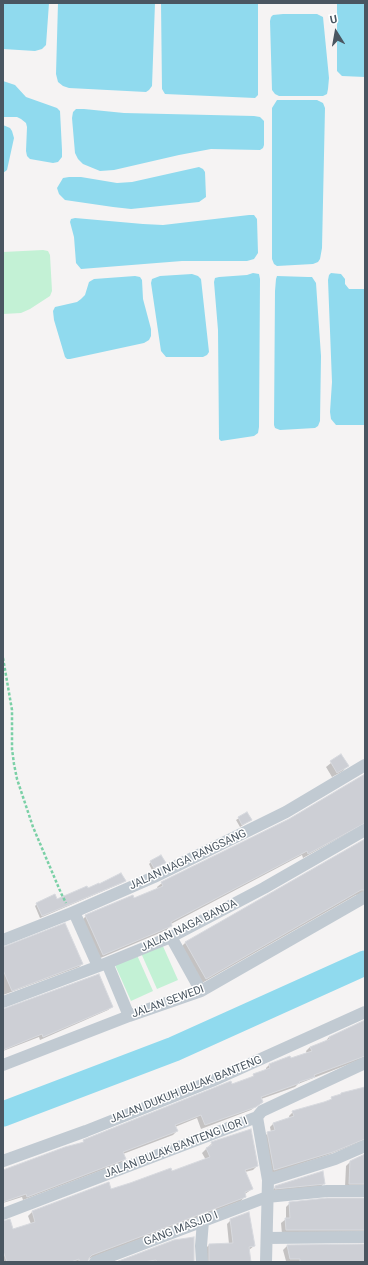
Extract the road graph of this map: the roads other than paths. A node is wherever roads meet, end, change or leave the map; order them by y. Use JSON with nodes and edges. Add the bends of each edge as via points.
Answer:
{"nodes":[{"id":1,"x":365,"y":765,"type":"edge"},
{"id":2,"x":365,"y":830,"type":"edge"},
{"id":3,"x":365,"y":897,"type":"edge"},
{"id":4,"x":74,"y":912,"type":"junction"},
{"id":5,"x":171,"y":937,"type":"junction"},
{"id":6,"x":3,"y":940,"type":"edge"},
{"id":7,"x":103,"y":964,"type":"junction"},
{"id":8,"x":201,"y":991,"type":"junction"},
{"id":9,"x":3,"y":1002,"type":"edge"},
{"id":10,"x":365,"y":1012,"type":"edge"},
{"id":11,"x":129,"y":1016,"type":"junction"},
{"id":12,"x":365,"y":1063,"type":"edge"},
{"id":13,"x":3,"y":1065,"type":"edge"},
{"id":14,"x":257,"y":1117,"type":"junction"},
{"id":15,"x":365,"y":1146,"type":"edge"},
{"id":16,"x":3,"y":1161,"type":"edge"},
{"id":17,"x":268,"y":1180,"type":"junction"},
{"id":18,"x":365,"y":1191,"type":"edge"},
{"id":19,"x":267,"y":1197,"type":"junction"},
{"id":20,"x":3,"y":1214,"type":"edge"},
{"id":21,"x":203,"y":1221,"type":"junction"},
{"id":22,"x":365,"y":1237,"type":"edge"},
{"id":23,"x":267,"y":1238,"type":"junction"},
{"id":24,"x":95,"y":1262,"type":"edge"},
{"id":25,"x":202,"y":1262,"type":"edge"},
{"id":26,"x":266,"y":1262,"type":"edge"}],
"edges":[{"from":1,"to":4,"type":"street","name":"JALAN NAGA RANGSANG","via":[[286,812],[154,878]]},
{"from":2,"to":5,"type":"street","name":"JALAN NAGA BANDA","via":[[264,888]]},
{"from":3,"to":8,"type":"street","name":"JALAN SEWEDI"},
{"from":4,"to":6,"type":"street","name":"JALAN NAGA RANGSANG"},
{"from":4,"to":7,"type":"street"},
{"from":5,"to":7,"type":"street","name":"JALAN NAGA BANDA"},
{"from":5,"to":8,"type":"street"},
{"from":7,"to":9,"type":"street","name":"JALAN NAGA BANDA"},
{"from":7,"to":11,"type":"street"},
{"from":8,"to":11,"type":"street","name":"JALAN SEWEDI"},
{"from":10,"to":16,"type":"street","name":"JALAN DUKUH BULAK BANTENG","via":[[212,1081]]},
{"from":11,"to":13,"type":"street","name":"JALAN SEWEDI"},
{"from":12,"to":14,"type":"street","name":"JALAN BULAK BANTENG LOR I","via":[[262,1111]]},
{"from":14,"to":17,"type":"street"},
{"from":14,"to":20,"type":"street","name":"JALAN BULAK BANTENG LOR I"},
{"from":15,"to":17,"type":"street","via":[[335,1159]]},
{"from":17,"to":19,"type":"street"},
{"from":18,"to":19,"type":"street","name":"GANG MASJID I","via":[[327,1191]]},
{"from":19,"to":21,"type":"street","name":"GANG MASJID I"},
{"from":19,"to":23,"type":"street"},
{"from":21,"to":24,"type":"street","name":"GANG MASJID I"},
{"from":21,"to":25,"type":"street"},
{"from":22,"to":23,"type":"street"},
{"from":23,"to":26,"type":"street"}]}
